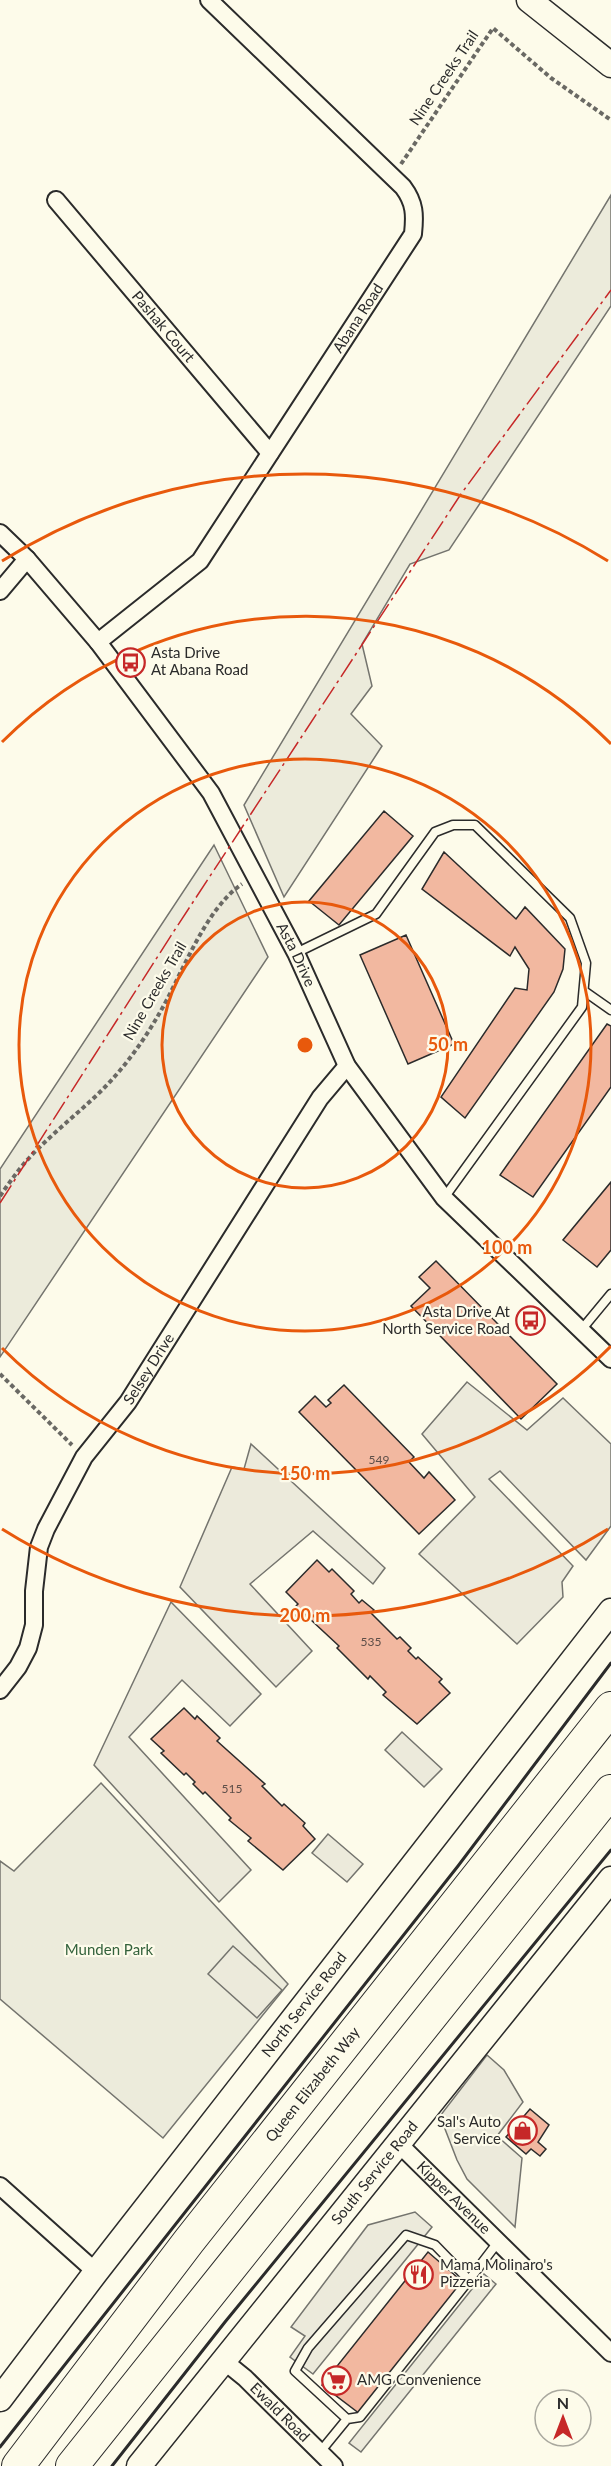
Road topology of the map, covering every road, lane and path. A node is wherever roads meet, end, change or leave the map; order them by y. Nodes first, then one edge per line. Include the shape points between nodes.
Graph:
1 (209, 0) edge
2 (529, 0) edge
3 (611, 65) edge
4 (611, 120) edge
5 (392, 177) junction
6 (57, 200) dead end
7 (270, 453) junction
8 (0, 533) edge
9 (27, 559) junction
10 (0, 591) edge
11 (98, 642) junction
12 (255, 875) junction
13 (296, 953) junction
14 (584, 991) junction
15 (611, 1010) edge
16 (347, 1066) junction
17 (0, 1196) edge
18 (444, 1198) junction
19 (611, 1294) edge
20 (582, 1329) junction
21 (611, 1359) edge
22 (0, 1374) edge
23 (84, 1457) junction
24 (611, 1611) edge
25 (0, 1690) edge
26 (611, 1708) edge
27 (611, 1791) edge
28 (611, 1879) edge
29 (398, 2143) junction
30 (0, 2186) edge
31 (498, 2242) junction
32 (96, 2272) junction
33 (469, 2280) junction
34 (611, 2353) edge
35 (224, 2361) junction
36 (0, 2399) edge
37 (347, 2419) junction
38 (320, 2452) junction
39 (18, 2466) edge
40 (72, 2466) edge
41 (140, 2466) edge
42 (334, 2466) edge

1 - 5 street, Abana Road
2 - 3 street
4 - 5 path, Nine Creeks Trail via 550,78 493,28
5 - 7 street, Abana Road via 413,203 412,234
6 - 7 street, Pashak Court
7 - 11 street, Abana Road via 200,561
8 - 9 street, Asta Drive
9 - 10 street
9 - 11 street, Asta Drive
11 - 12 street, Asta Drive via 211,793
12 - 13 street, Asta Drive
12 - 17 path, Nine Creeks Trail via 233,890 214,915 137,1048 100,1092 22,1165
13 - 14 lane via 376,914 435,832 453,825 475,825 570,918 586,963
13 - 16 street, Asta Drive
14 - 15 lane
14 - 18 lane via 582,1007
16 - 18 street, Asta Drive
16 - 23 street, Selsey Drive via 320,1098 128,1402
18 - 20 street, Asta Drive
19 - 20 lane
20 - 21 street, Asta Drive
22 - 23 path
23 - 25 street, Selsey Drive via 39,1547 34,1625 28,1648
24 - 32 street, North Service Road
26 - 39 highway, Queen Elizabeth Way via 189,2241
27 - 40 highway
28 - 29 street, South Service Road
29 - 31 street, Kipper Avenue
29 - 35 street, South Service Road
30 - 32 street
31 - 33 lane
31 - 34 street, Kipper Avenue
32 - 36 street, North Service Road
33 - 37 lane via 360,2417
33 - 37 lane via 435,2245 406,2235 398,2244 308,2348 295,2371
35 - 38 street, Ewald Road
35 - 41 street, South Service Road
37 - 38 lane
38 - 42 street, Ewald Road

